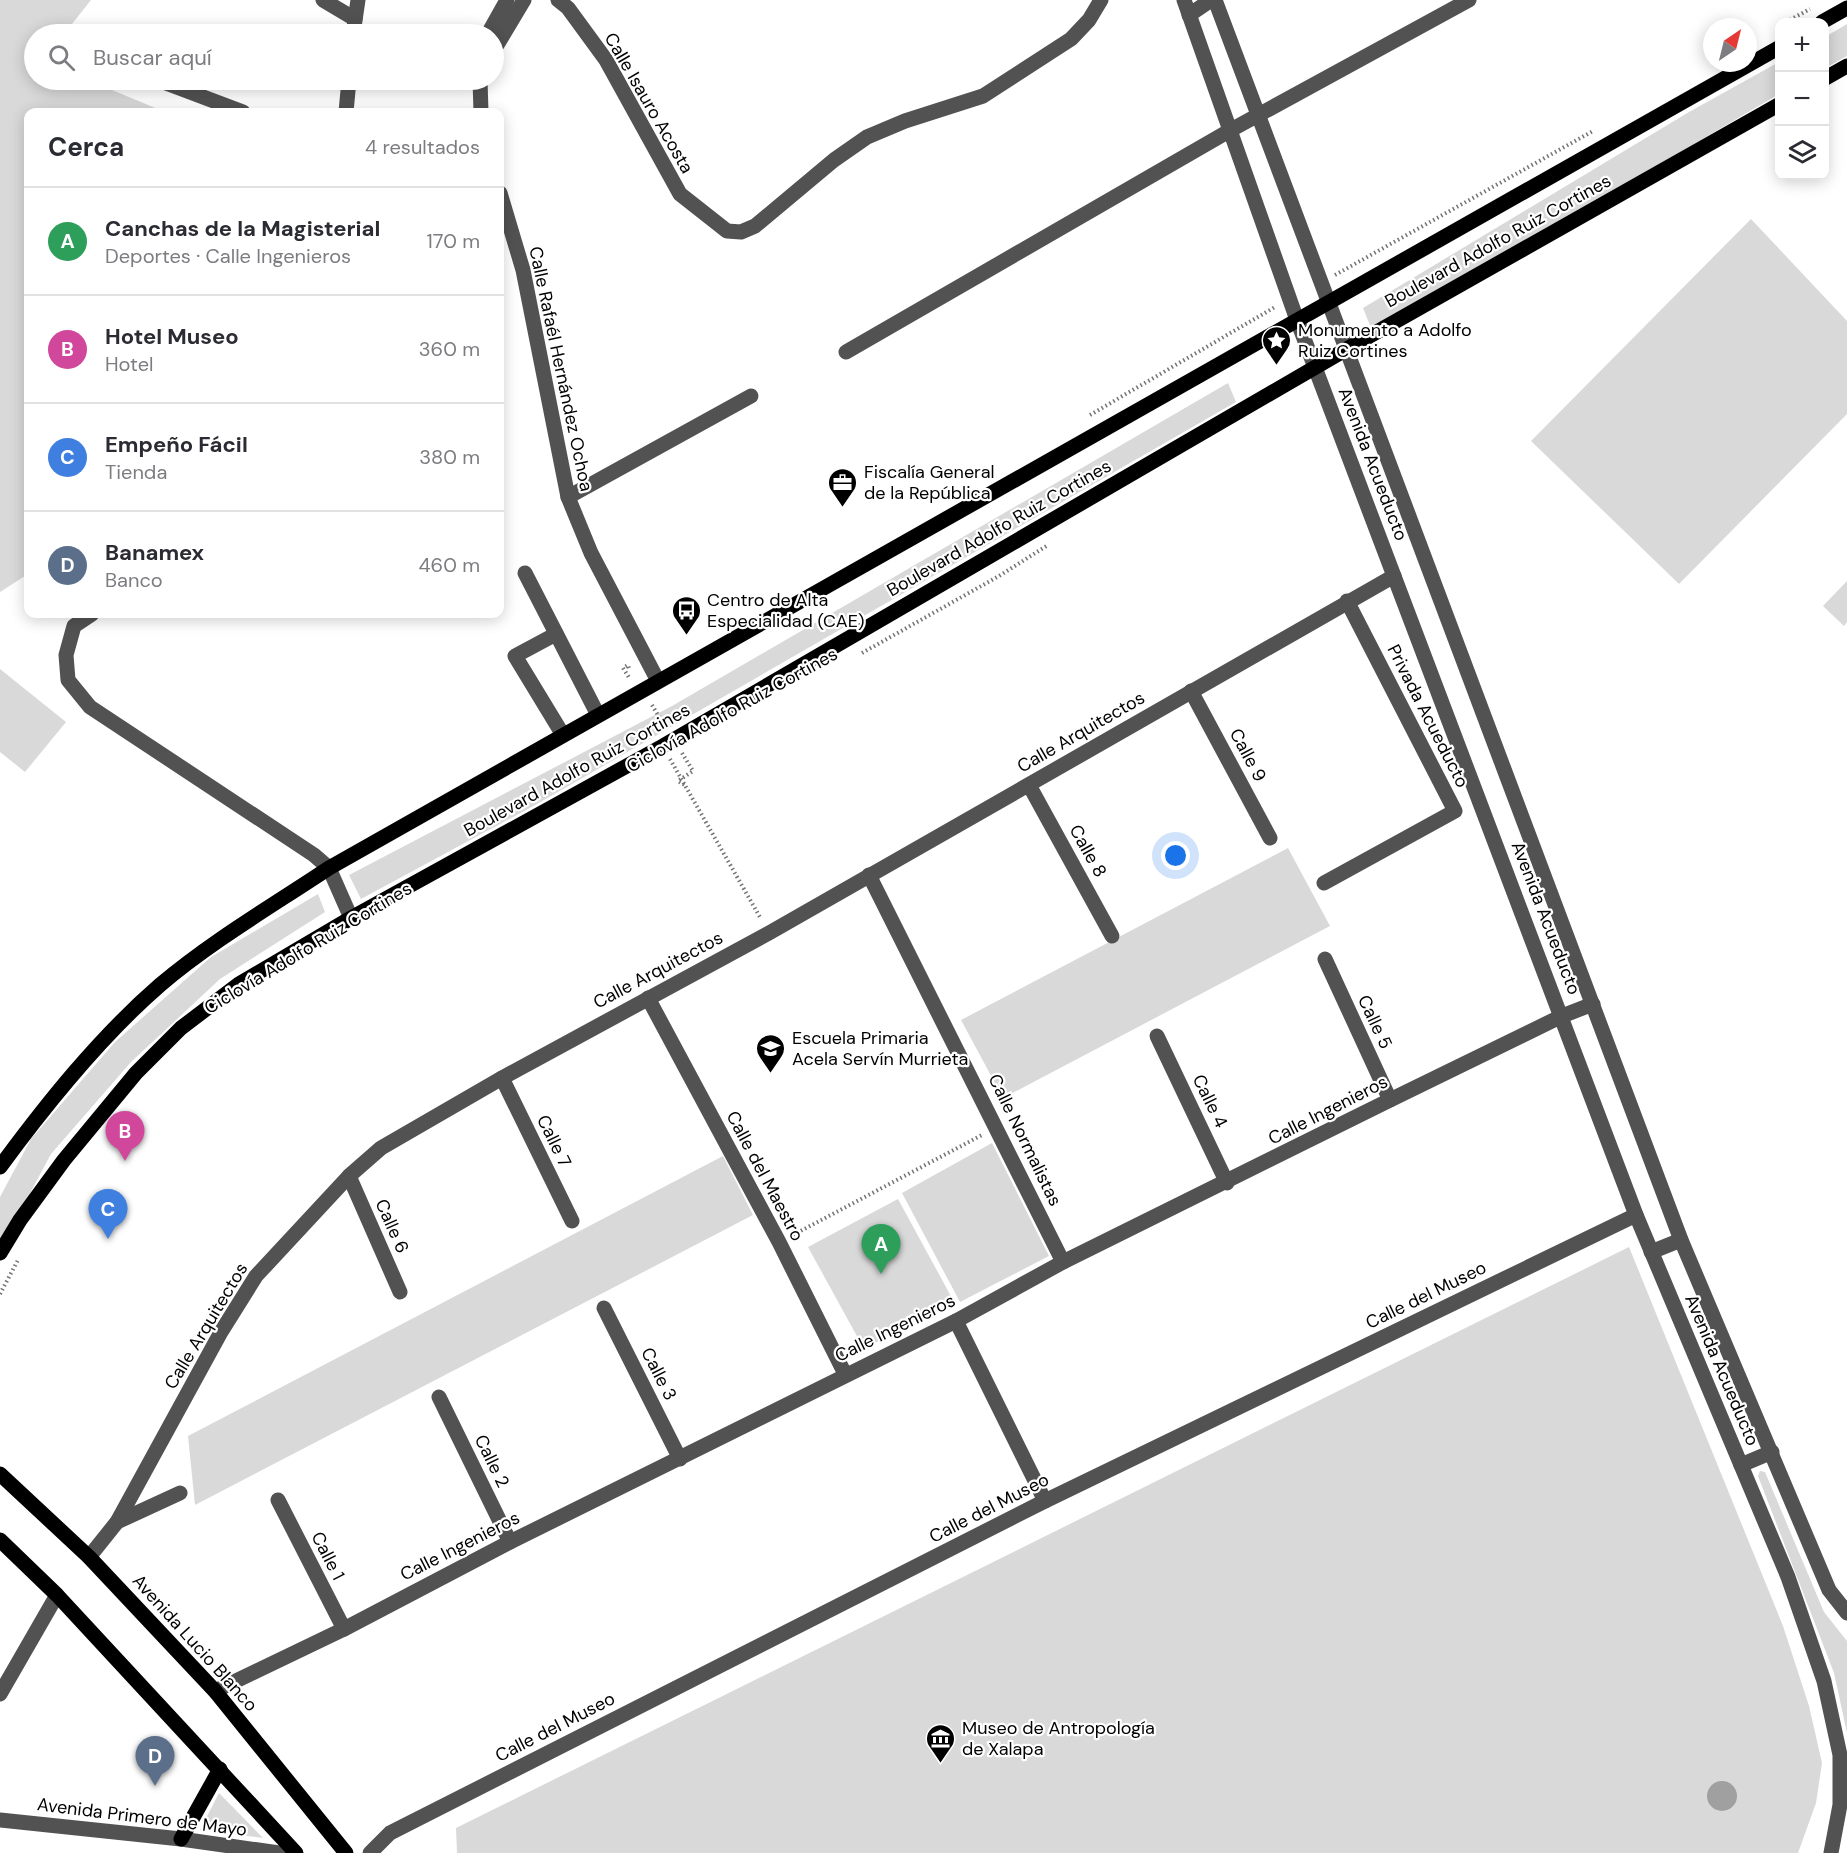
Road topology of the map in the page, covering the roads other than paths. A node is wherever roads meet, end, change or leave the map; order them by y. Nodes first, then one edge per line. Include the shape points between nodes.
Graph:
1 (322, 0) edge
2 (358, 0) edge
3 (507, 0) edge
4 (524, 0) edge
5 (558, 0) edge
6 (1101, 0) edge
7 (1213, 0) edge
8 (1469, 0) edge
9 (1187, 7) edge
10 (1847, 8) edge
11 (1829, 18) edge
12 (350, 24) edge
13 (354, 24) edge
14 (494, 24) edge
15 (504, 33) edge
16 (1775, 49) edge
17 (1847, 66) edge
18 (1829, 76) edge
19 (185, 90) edge
20 (348, 90) edge
21 (480, 90) edge
22 (1775, 106) edge
23 (232, 108) edge
24 (346, 108) edge
25 (481, 108) edge
26 (1256, 117) junction
27 (1229, 132) junction
28 (504, 223) edge
29 (1328, 303) junction
30 (1297, 320) junction
31 (1345, 350) junction
32 (846, 352) dead end
33 (1315, 367) junction
34 (751, 396) dead end
35 (568, 497) junction
36 (525, 573) dead end
37 (1394, 576) junction
38 (1347, 601) junction
39 (86, 618) edge
40 (556, 634) junction
41 (658, 681) junction
42 (1191, 691) junction
43 (598, 715) junction
44 (563, 735) junction
45 (1029, 785) junction
46 (1270, 838) dead end
47 (329, 868) junction
48 (869, 876) junction
49 (1324, 883) dead end
50 (351, 918) junction
51 (1112, 936) dead end
52 (1325, 959) dead end
53 (648, 998) junction
54 (1593, 1004) junction
55 (1562, 1016) junction
56 (1157, 1036) dead end
57 (502, 1078) junction
58 (1390, 1100) junction
59 (0, 1167) edge
60 (349, 1176) junction
61 (1227, 1183) junction
62 (1636, 1215) junction
63 (572, 1221) dead end
64 (1681, 1240) junction
65 (1651, 1252) junction
66 (0, 1253) edge
67 (1063, 1262) junction
68 (400, 1292) dead end
69 (604, 1308) dead end
70 (956, 1321) junction
71 (845, 1374) junction
72 (439, 1397) dead end
73 (1772, 1452) junction
74 (680, 1459) junction
75 (1741, 1465) junction
76 (0, 1474) edge
77 (180, 1493) dead end
78 (278, 1500) dead end
79 (1045, 1501) junction
80 (117, 1522) junction
81 (0, 1540) edge
82 (510, 1542) junction
83 (89, 1557) junction
84 (57, 1595) junction
85 (1847, 1613) edge
86 (344, 1629) junction
87 (215, 1691) junction
88 (0, 1694) edge
89 (220, 1769) junction
90 (0, 1820) edge
91 (181, 1839) junction
92 (279, 1853) edge
93 (296, 1853) edge
94 (346, 1853) edge
95 (370, 1853) edge
96 (1831, 1853) edge

1 - 12 street
2 - 13 street
3 - 14 street
4 - 15 street
5 - 6 street, Calle Isauro Acosta via 606,60 680,194 727,231 741,232 755,226 867,137 983,96 1071,39
7 - 9 street
7 - 26 street, Avenida Acueducto
8 - 26 street
9 - 27 street, Avenida Acueducto
10 - 11 main road
16 - 29 main road, Boulevard Adolfo Ruiz Cortines
17 - 18 main road
19 - 23 street
20 - 24 street
21 - 25 street
22 - 31 main road, Boulevard Adolfo Ruiz Cortines
26 - 27 street
26 - 29 street, Avenida Acueducto
27 - 30 street, Avenida Acueducto
27 - 32 street
28 - 35 street, Calle Rafaél Hernández Ochoa via 523,270
29 - 30 main road, Boulevard Adolfo Ruiz Cortines
29 - 31 street, Avenida Acueducto
30 - 33 street, Avenida Acueducto
30 - 41 main road, Boulevard Adolfo Ruiz Cortines
31 - 33 main road, Boulevard Adolfo Ruiz Cortines
31 - 54 street, Avenida Acueducto
33 - 37 street, Avenida Acueducto
33 - 50 main road, Boulevard Adolfo Ruiz Cortines
34 - 35 street
35 - 41 street, Calle Rafaél Hernández Ochoa via 591,553
36 - 40 street
37 - 38 street, Calle Arquitectos
37 - 55 street, Avenida Acueducto
38 - 42 street, Calle Arquitectos
38 - 49 street, Privada Acueducto via 1455,812
39 - 47 street via 74,626 66,655 68,680 90,706
40 - 43 street
40 - 44 street via 515,656
41 - 43 main road, Boulevard Adolfo Ruiz Cortines
42 - 45 street, Calle Arquitectos
42 - 46 street, Calle 9
43 - 44 main road, Boulevard Adolfo Ruiz Cortines
44 - 47 main road, Boulevard Adolfo Ruiz Cortines
45 - 48 street, Calle Arquitectos
45 - 51 street, Calle 8
47 - 50 street
47 - 59 main road, Boulevard Adolfo Ruiz Cortines via 216,942 160,986 110,1034
48 - 53 street, Calle Arquitectos
48 - 67 street, Calle Normalistas
50 - 66 main road, Boulevard Adolfo Ruiz Cortines via 239,984 181,1028 136,1073 64,1160
52 - 58 street, Calle 5
53 - 57 street, Calle Arquitectos
53 - 71 street, Calle del Maestro
54 - 55 street, Calle Ingenieros
54 - 64 street, Avenida Acueducto
55 - 58 street, Calle Ingenieros
55 - 62 street, Avenida Acueducto
56 - 61 street, Calle 4
57 - 60 street, Calle Arquitectos via 381,1148
57 - 63 street, Calle 7
58 - 61 street, Calle Ingenieros
60 - 68 street, Calle 6
60 - 80 street, Calle Arquitectos via 256,1276
61 - 67 street, Calle Ingenieros
62 - 65 street, Avenida Acueducto
62 - 79 street, Calle del Museo
64 - 65 street
64 - 73 street, Avenida Acueducto
65 - 75 street, Avenida Acueducto
67 - 70 street, Calle Ingenieros
69 - 74 street, Calle 3
70 - 71 street, Calle Ingenieros
70 - 79 street
71 - 74 street, Calle Ingenieros
72 - 82 street, Calle 2
73 - 75 street
73 - 85 street, Avenida Acueducto via 1829,1590
74 - 82 street, Calle Ingenieros
75 - 96 street, Avenida Acueducto via 1788,1577 1824,1681 1840,1755 1840,1805
76 - 83 main road, Avenida Lucio Blanco
77 - 80 street
78 - 86 street, Calle 1
79 - 95 street, Calle del Museo via 390,1833
80 - 83 street, Calle Arquitectos
81 - 84 main road
82 - 86 street, Calle Ingenieros
83 - 87 main road, Avenida Lucio Blanco
84 - 88 street
84 - 89 main road
86 - 87 street, Calle Ingenieros
87 - 94 main road, Avenida Lucio Blanco
89 - 91 main road
89 - 93 main road
90 - 91 street, Avenida Primero de Mayo
91 - 92 street, Avenida Primero de Mayo

